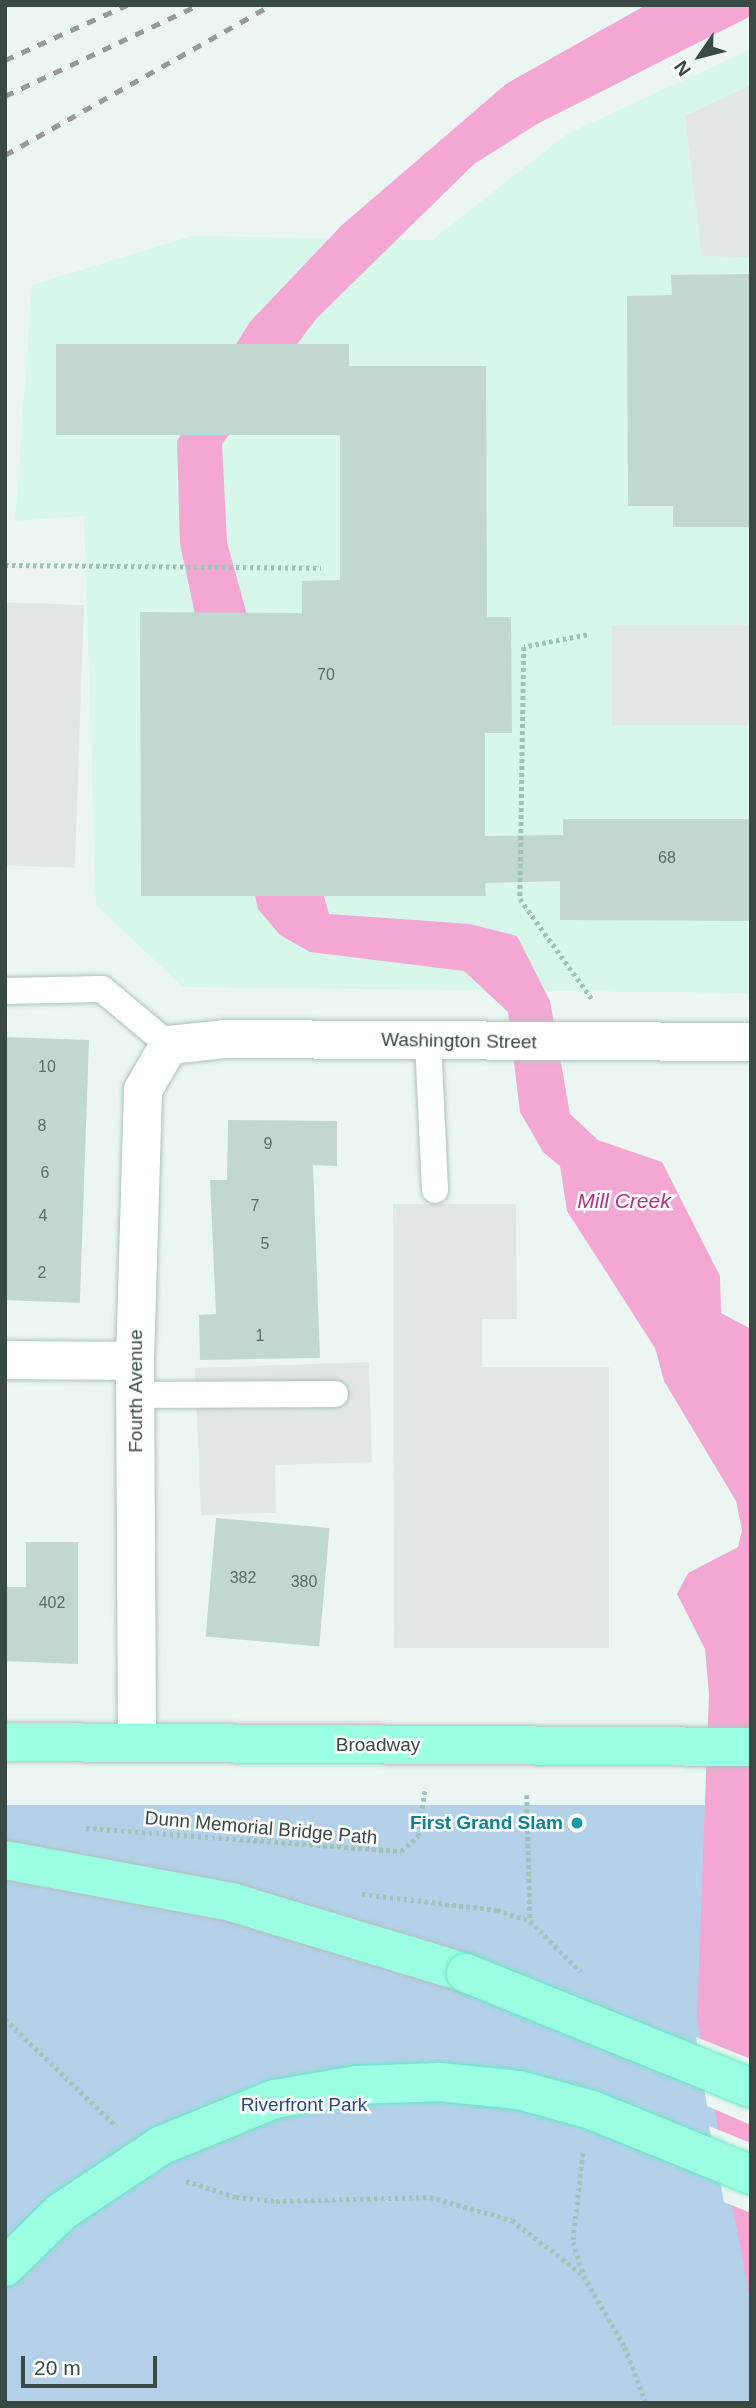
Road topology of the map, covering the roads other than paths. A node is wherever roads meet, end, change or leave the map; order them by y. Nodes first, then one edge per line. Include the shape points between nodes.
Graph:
1 (5, 991) edge
2 (428, 1041) junction
3 (751, 1042) edge
4 (169, 1045) junction
5 (435, 1190) dead end
6 (5, 1360) edge
7 (135, 1378) junction
8 (335, 1394) dead end
9 (5, 1742) edge
10 (137, 1743) junction
11 (751, 1747) edge
12 (5, 1860) edge
13 (751, 2088) edge
14 (751, 2175) edge
15 (5, 2267) edge

1 - 4 lane via 102,989
2 - 3 street, Washington Street
2 - 4 street, Washington Street via 225,1039
2 - 5 lane
4 - 7 street, Fourth Avenue via 144,1090
6 - 7 street
7 - 8 lane
7 - 10 street, Fourth Avenue
9 - 10 main road, Broadway
10 - 11 main road, Broadway
12 - 13 main road, bridge via 218,1899 392,1946
14 - 15 main road, bridge via 593,2110 531,2093 440,2081 357,2085 262,2103 162,2145 61,2212

